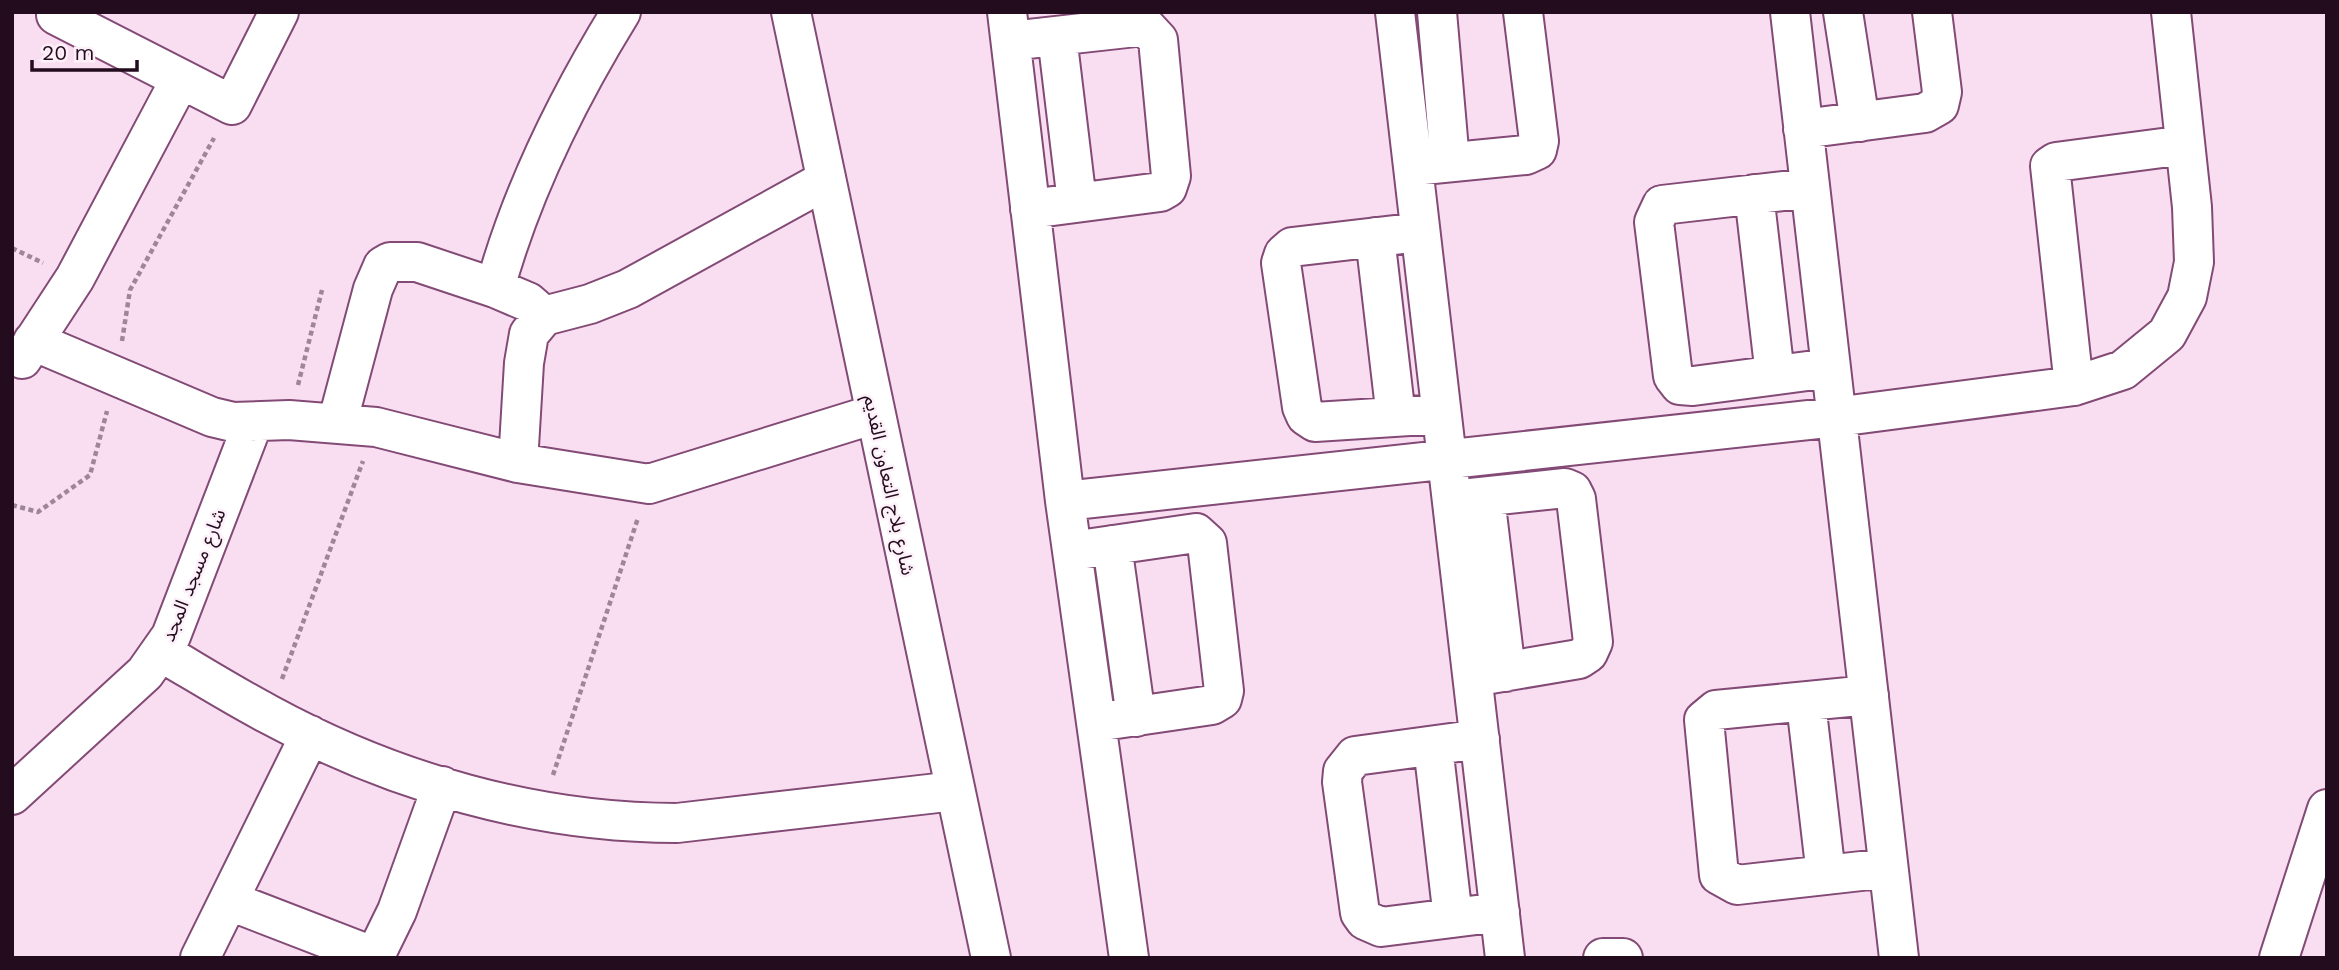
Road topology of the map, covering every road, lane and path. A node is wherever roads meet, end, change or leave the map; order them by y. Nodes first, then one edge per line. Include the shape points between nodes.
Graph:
1 (279, 12) edge
2 (621, 12) edge
3 (791, 12) edge
4 (1395, 12) edge
5 (1437, 12) edge
6 (1523, 12) edge
7 (1790, 12) edge
8 (1843, 12) edge
9 (1932, 12) edge
10 (2171, 12) edge
11 (56, 15) dead end
12 (1009, 27) edge
13 (1057, 36) junction
14 (180, 80) junction
15 (232, 105) junction
16 (1860, 122) junction
17 (1803, 129) junction
18 (2185, 145) junction
19 (1450, 162) junction
20 (1413, 166) junction
21 (826, 180) junction
22 (1810, 188) junction
23 (1755, 194) junction
24 (1077, 202) junction
25 (1030, 209) junction
26 (1420, 232) junction
27 (1376, 237) junction
28 (495, 288) junction
29 (322, 290) dead end
30 (544, 316) junction
31 (23, 348) edge
32 (1830, 368) junction
33 (1775, 375) junction
34 (116, 377) junction
35 (2074, 386) junction
36 (875, 414) junction
37 (1441, 414) junction
38 (1396, 417) junction
39 (1836, 417) junction
40 (271, 421) junction
41 (337, 424) junction
42 (376, 427) junction
43 (1447, 458) junction
44 (518, 463) junction
45 (649, 484) junction
46 (1468, 499) junction
47 (1065, 501) junction
48 (12, 505) edge
49 (1112, 545) junction
50 (1072, 551) junction
51 (162, 652) junction
52 (1489, 675) junction
53 (1868, 695) junction
54 (1806, 703) junction
55 (269, 715) junction
56 (1136, 717) junction
57 (1096, 722) junction
58 (310, 735) junction
59 (1480, 739) junction
60 (1433, 746) junction
61 (442, 786) junction
62 (955, 791) junction
63 (12, 795) edge
64 (2327, 809) edge
65 (540, 813) junction
66 (1888, 868) junction
67 (1826, 875) junction
68 (230, 901) junction
69 (1500, 912) junction
70 (1453, 918) junction
71 (200, 958) edge
72 (374, 958) edge
73 (991, 958) edge
74 (1129, 958) edge
75 (1505, 958) edge
76 (1603, 958) edge
77 (1623, 958) edge
78 (1899, 958) edge
79 (2279, 958) edge

1 - 15 street
2 - 28 street via 554,132
3 - 21 street, شارع بلاج التعاون القديم
4 - 20 street
5 - 19 street
6 - 19 street via 1537,150
7 - 17 street
8 - 16 street
9 - 16 street via 1942,92 1939,104 1925,113
10 - 18 street
11 - 14 street
12 - 13 street
12 - 25 street
13 - 24 street
13 - 24 street via 1145,26 1158,40 1171,176 1167,188
14 - 15 street
14 - 31 street via 75,278
15 - 34 path via 130,290
16 - 17 street
17 - 22 street
18 - 35 street via 2194,261 2187,297 2167,334 2123,370
18 - 35 street via 2050,166
19 - 20 street
20 - 26 street
21 - 30 street via 628,289
21 - 36 street, شارع بلاج التعاون القديم
22 - 23 street
22 - 32 street
23 - 33 street
23 - 33 street via 1662,205 1654,222 1673,376 1680,385
24 - 25 street
25 - 47 street
26 - 27 street
26 - 37 street
27 - 38 street
27 - 38 street via 1292,247 1281,263 1306,416 1315,422
28 - 30 street via 528,302
28 - 41 street via 417,262 383,266
29 - 40 path
30 - 44 street via 529,334
31 - 34 street
32 - 33 street
32 - 39 street
34 - 40 street via 212,417
34 - 48 path via 90,475 38,512
35 - 39 street
36 - 45 street
36 - 62 street, شارع بلاج التعاون القديم
37 - 38 street
37 - 43 street
39 - 43 street
39 - 53 street
40 - 41 street
40 - 51 street, شارع مسجد المجد
41 - 42 street
42 - 44 street
42 - 55 path
43 - 46 street
43 - 47 street
44 - 45 street
45 - 65 path
46 - 52 street
46 - 52 street via 1565,488 1576,499 1593,642 1588,653 1579,659
47 - 50 street
49 - 50 street
49 - 56 street
49 - 56 street via 1196,534 1207,543 1222,699 1212,705
50 - 57 street
51 - 55 street
51 - 63 street, شارع مسجد المجد
52 - 59 street
53 - 54 street
53 - 66 street
54 - 67 street
54 - 67 street via 1716,710 1704,720 1719,875 1737,885
55 - 58 street
56 - 57 street
57 - 74 street
58 - 61 street
58 - 68 street
59 - 60 street
59 - 69 street
60 - 70 street
60 - 70 street via 1355,756 1343,771 1342,782 1360,913 1365,920 1381,927
61 - 65 street
61 - 72 street via 397,911
62 - 65 street via 677,823
62 - 73 street, شارع بلاج التعاون القديم
64 - 79 street
66 - 67 street
66 - 78 street
68 - 71 street
68 - 72 street
69 - 70 street
69 - 75 street
76 - 77 street

